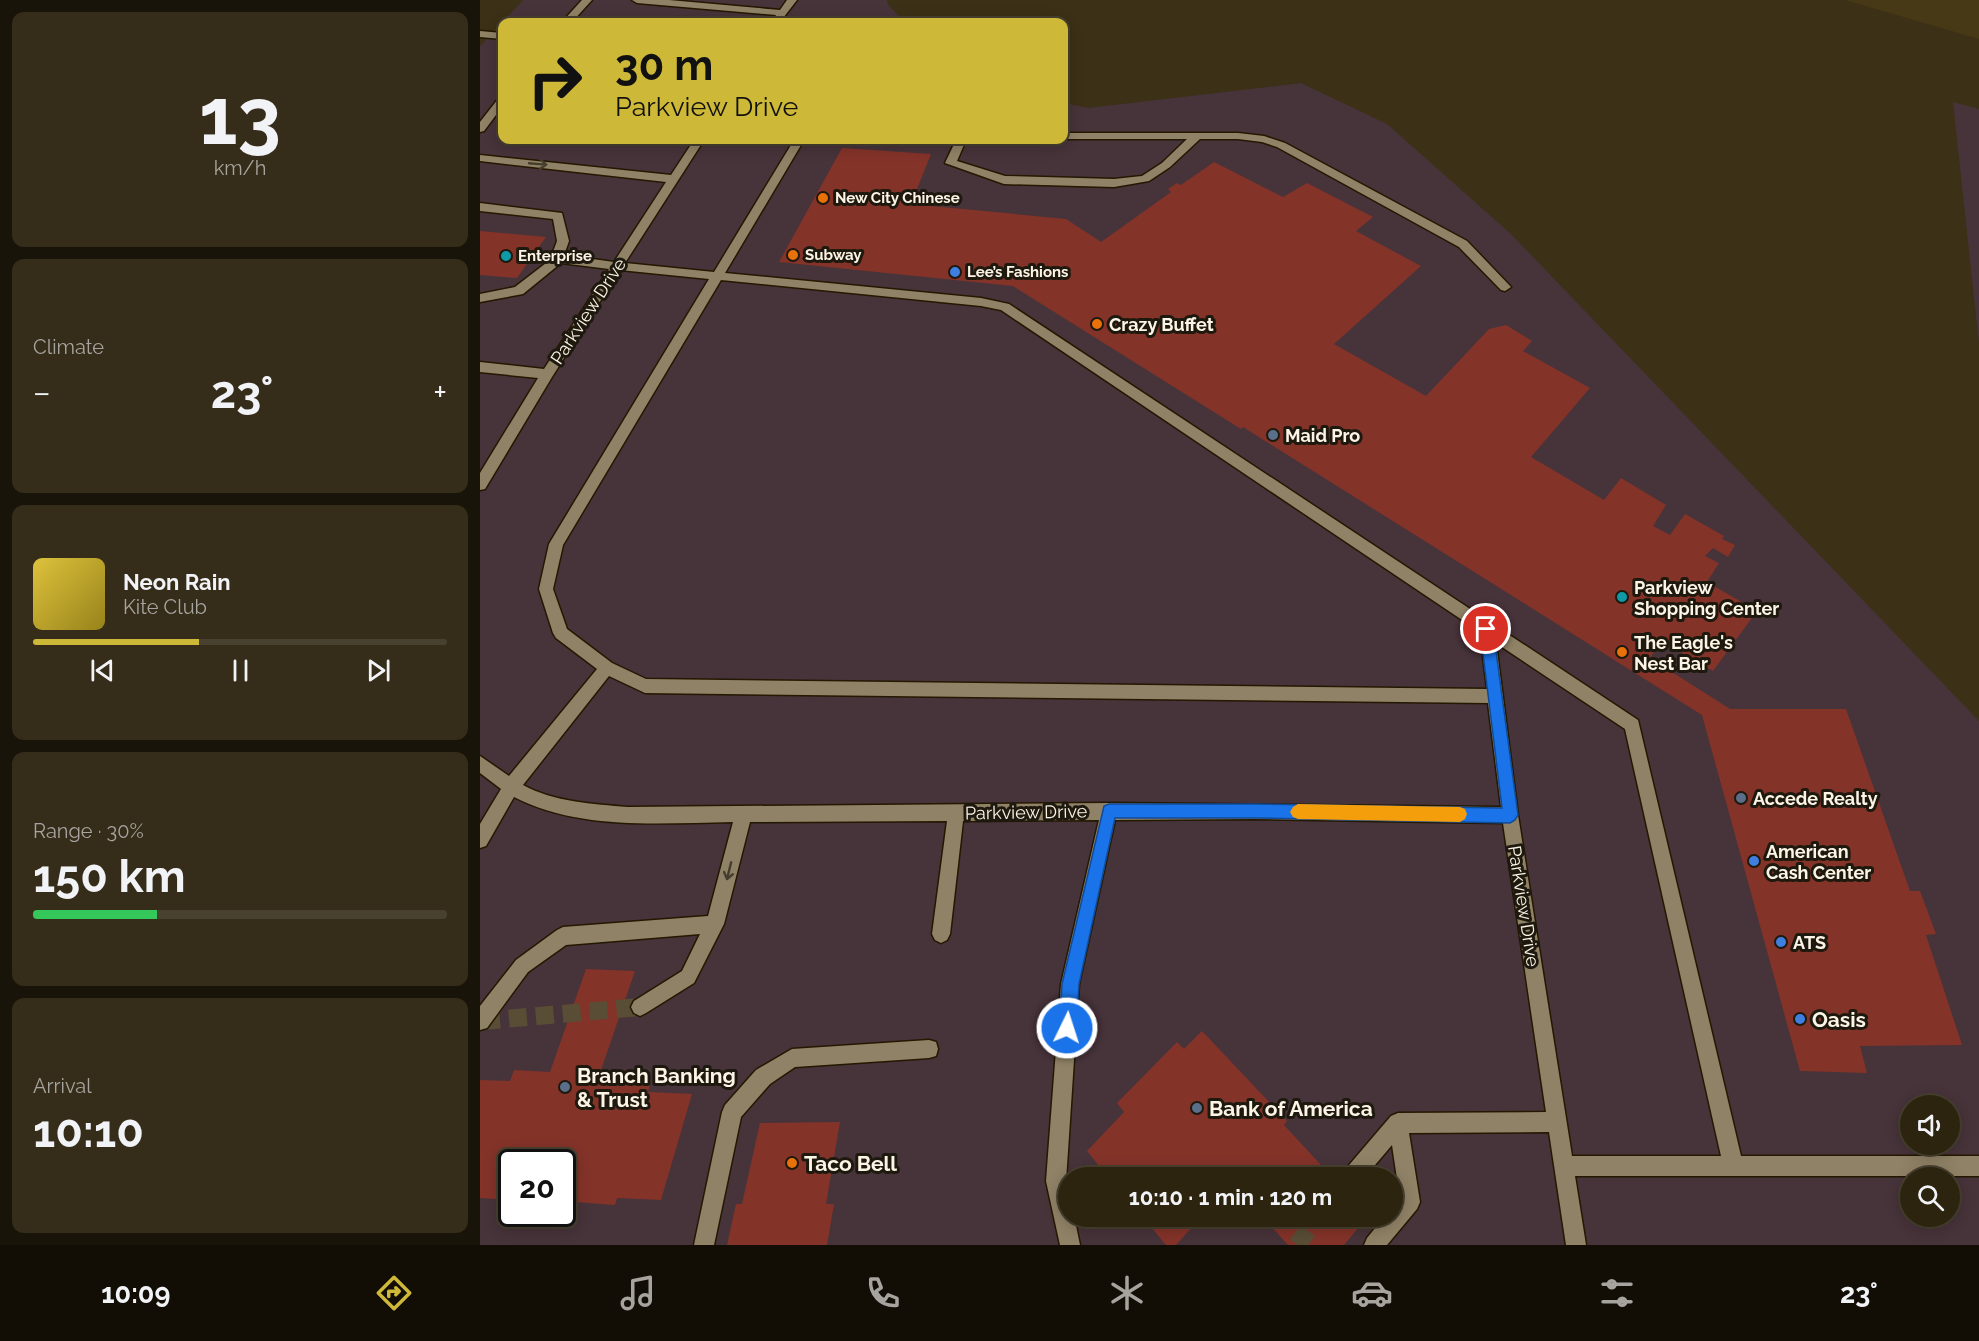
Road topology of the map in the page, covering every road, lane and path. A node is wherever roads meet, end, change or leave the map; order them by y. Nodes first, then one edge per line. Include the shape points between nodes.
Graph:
1 (587, 0) edge
2 (637, 0) edge
3 (792, 0) edge
4 (783, 13) junction
5 (571, 18) edge
6 (779, 18) edge
7 (480, 34) edge
8 (498, 36) edge
9 (498, 106) edge
10 (480, 129) edge
11 (1068, 136) edge
12 (1197, 136) junction
13 (696, 144) edge
14 (797, 144) edge
15 (959, 144) edge
16 (480, 158) edge
17 (674, 179) junction
18 (480, 207) edge
19 (556, 258) junction
20 (617, 266) junction
21 (716, 276) junction
22 (1505, 287) dead end
23 (480, 298) edge
24 (480, 367) edge
25 (547, 374) junction
26 (480, 485) edge
27 (1486, 629) junction
28 (607, 668) junction
29 (1495, 696) junction
30 (480, 763) edge
31 (511, 787) junction
32 (1109, 811) junction
33 (956, 813) junction
34 (743, 815) junction
35 (1510, 815) junction
36 (480, 840) edge
37 (716, 924) junction
38 (941, 933) dead end
39 (640, 1007) tunnel mouth
40 (481, 1021) edge
41 (929, 1048) dead end
42 (1557, 1122) junction
43 (1398, 1123) junction
44 (1564, 1166) junction
45 (1733, 1166) junction
46 (1979, 1166) edge
47 (1360, 1167) edge
48 (705, 1245) edge
49 (1070, 1245) edge
50 (1374, 1245) edge
51 (1576, 1245) edge

1 - 5 street
2 - 4 street
3 - 4 street
4 - 6 street
7 - 8 street
9 - 10 street
11 - 12 street
12 - 15 street via 1145,179 1114,183 1004,180 951,163
12 - 22 street via 1264,139 1281,145 1463,244
13 - 17 street, Parkview Drive
14 - 21 street
16 -> 17 street
17 - 20 street, Parkview Drive
18 - 19 street via 558,216 563,241
19 - 20 street
19 - 23 street via 519,291
20 - 21 street
20 - 25 street, Parkview Drive
21 - 27 street via 1005,307
21 - 28 street via 556,544 546,589 561,633
24 - 25 street
25 - 26 street, Parkview Drive
27 - 29 street
27 - 45 street via 1632,725
28 - 29 street via 645,686
28 - 31 street
29 - 35 street
30 - 31 street, Parkview Drive
31 - 34 street, Parkview Drive via 539,799 594,812
31 - 36 street
32 - 33 street, Parkview Drive
32 - 35 street, Parkview Drive
32 - 49 street via 1071,984 1056,1181
33 - 34 street, Parkview Drive
33 - 38 street
34 -> 37 street
35 - 42 street, Parkview Drive
37 - 39 street via 688,977
37 - 40 street via 563,936 522,966
41 - 48 street via 792,1058 763,1077 732,1112
42 - 43 street
42 - 44 street, Parkview Drive
43 - 47 street
43 - 50 street via 1410,1202
44 - 45 street
44 - 51 street, Parkview Drive
45 - 46 street

